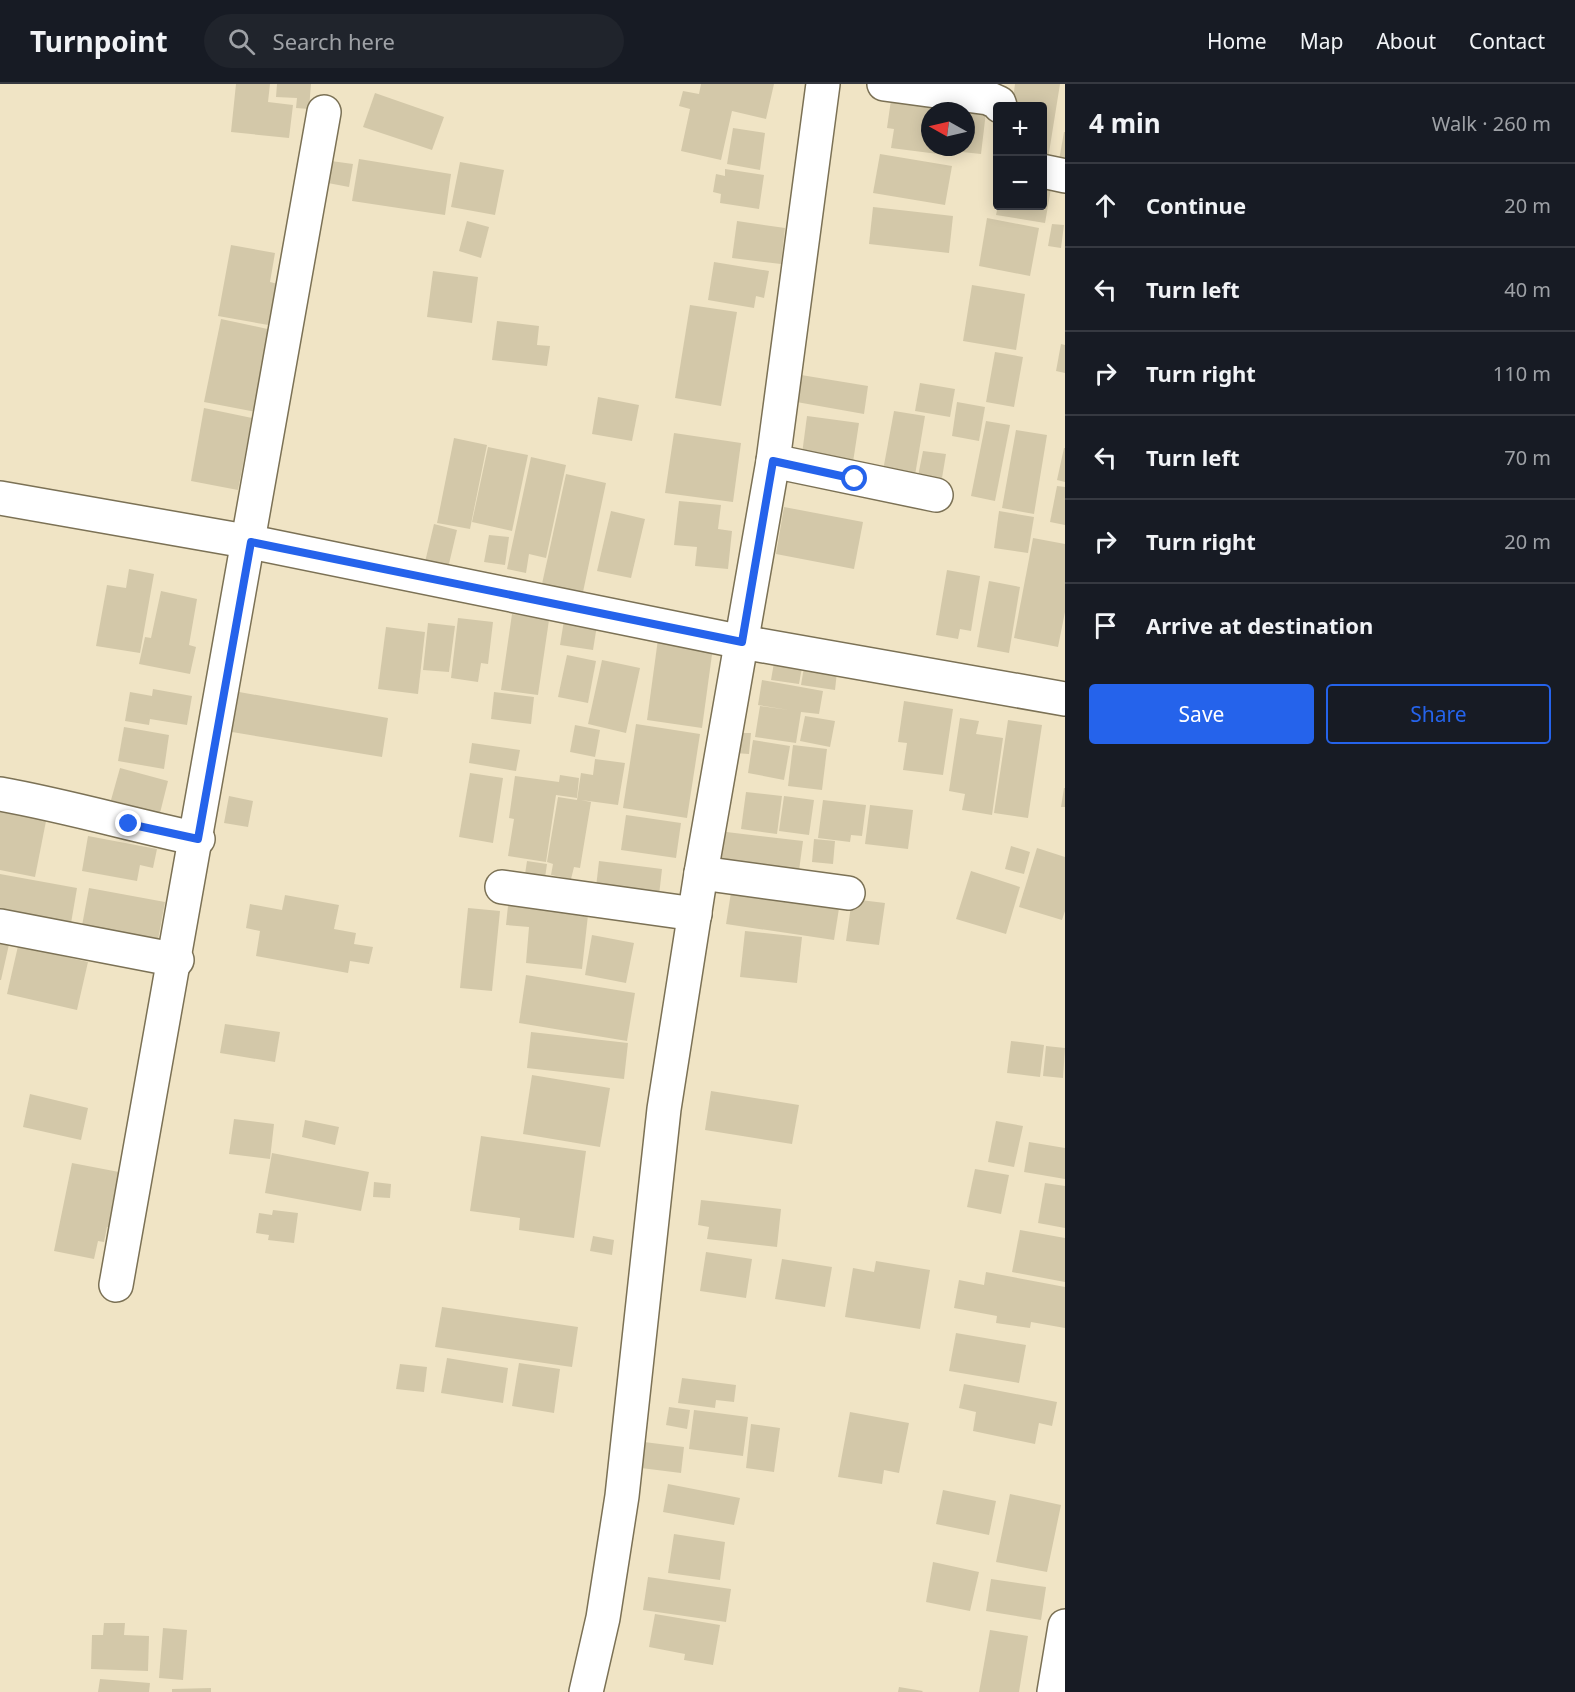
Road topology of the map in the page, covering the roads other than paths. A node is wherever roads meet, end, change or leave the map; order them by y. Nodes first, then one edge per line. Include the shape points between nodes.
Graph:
1 (823, 84) edge
2 (884, 84) edge
3 (997, 102) edge
4 (324, 112) dead end
5 (1047, 172) edge
6 (1065, 176) edge
7 (773, 461) junction
8 (936, 495) dead end
9 (0, 498) edge
10 (251, 542) junction
11 (742, 642) junction
12 (1065, 699) edge
13 (0, 794) edge
14 (198, 839) junction
15 (701, 873) junction
16 (502, 887) dead end
17 (848, 892) dead end
18 (695, 914) junction
19 (0, 926) edge
20 (177, 960) junction
21 (116, 1285) dead end
22 (1065, 1626) edge
23 (586, 1692) edge
24 (1054, 1692) edge

1 - 7 street
2 - 3 street
4 - 10 street
5 - 6 street
7 - 8 street
7 - 11 street
9 - 10 street
10 - 11 street
10 - 14 street
11 - 12 street
11 - 15 street
13 - 14 street
14 - 20 street
15 - 17 street
15 - 18 street
16 - 18 street
18 - 23 street via 664,1109 622,1496 603,1618
19 - 20 street
20 - 21 street
22 - 24 street

